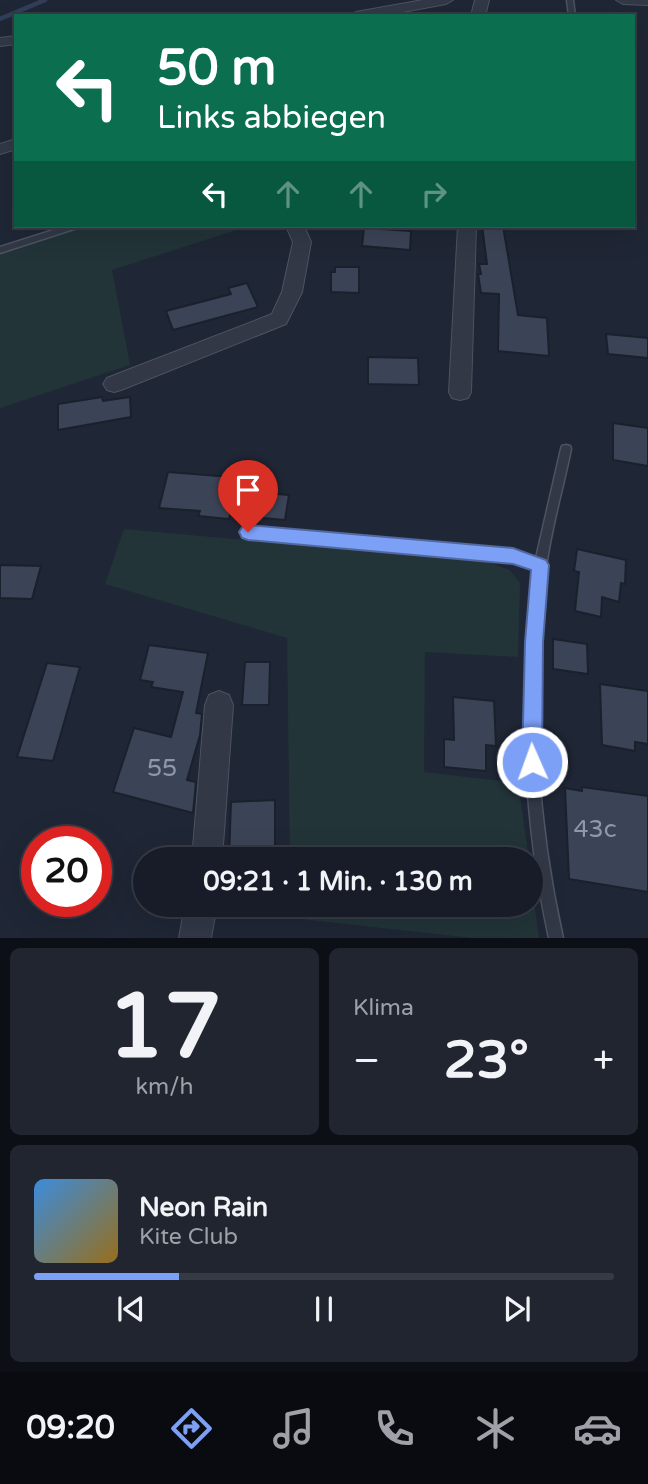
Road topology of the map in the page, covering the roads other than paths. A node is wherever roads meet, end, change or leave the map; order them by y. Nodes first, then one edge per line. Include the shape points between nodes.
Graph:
1 (446, 0) edge
2 (623, 0) edge
3 (648, 1) edge
4 (370, 14) edge
5 (68, 228) edge
6 (296, 228) edge
7 (467, 228) edge
8 (0, 250) edge
9 (114, 384) dead end
10 (460, 392) dead end
11 (566, 449) dead end
12 (248, 532) dead end
13 (540, 565) junction
14 (219, 705) dead end
15 (208, 847) edge
16 (199, 917) edge
17 (195, 938) edge
18 (556, 938) edge

1 - 4 street
2 - 3 street
5 - 8 lane
6 - 9 street via 302,242 292,292 279,319
7 - 10 street
11 - 13 lane
12 - 13 lane via 513,556
13 - 18 lane via 532,762 545,893
14 - 15 street
16 - 17 street

